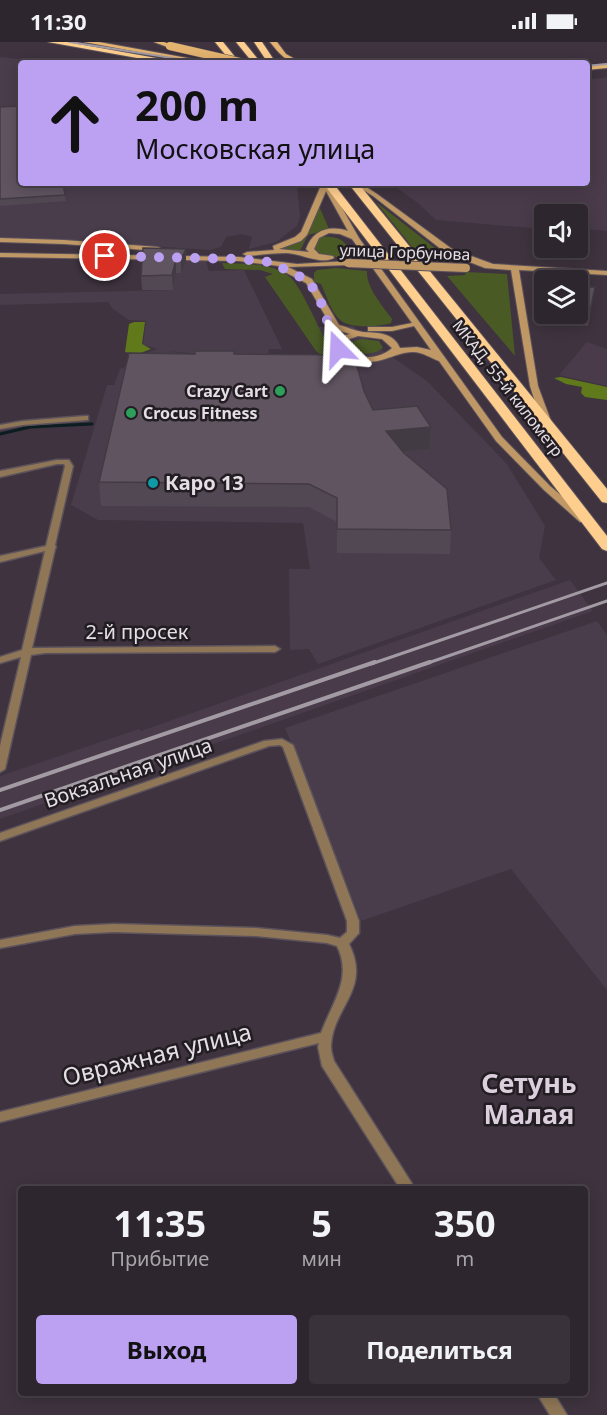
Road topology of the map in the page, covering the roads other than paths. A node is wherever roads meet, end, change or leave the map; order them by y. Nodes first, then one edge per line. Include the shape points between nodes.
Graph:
1 (54, 42) edge
2 (87, 42) edge
3 (134, 42) edge
4 (158, 42) edge
5 (219, 42) edge
6 (240, 42) edge
7 (258, 42) edge
8 (275, 45) edge
9 (158, 60) edge
10 (162, 60) edge
11 (193, 60) edge
12 (221, 60) edge
13 (230, 60) edge
14 (232, 60) edge
15 (254, 60) edge
16 (270, 60) edge
17 (292, 60) edge
18 (607, 68) edge
19 (590, 70) edge
20 (325, 186) edge
21 (328, 186) edge
22 (328, 186) edge
23 (356, 186) edge
24 (359, 186) edge
25 (356, 238) junction
26 (0, 240) edge
27 (260, 253) junction
28 (0, 255) edge
29 (250, 260) junction
30 (316, 261) junction
31 (270, 262) junction
32 (469, 264) junction
33 (515, 268) junction
34 (607, 273) edge
35 (309, 281) junction
36 (408, 309) junction
37 (326, 312) junction
38 (410, 325) junction
39 (363, 334) junction
40 (375, 335) junction
41 (338, 342) junction
42 (392, 352) junction
43 (446, 365) junction
44 (86, 418) dead end
45 (0, 427) edge
46 (552, 433) junction
47 (0, 474) edge
48 (607, 499) edge
49 (594, 529) junction
50 (52, 546) junction
51 (606, 546) edge
52 (0, 559) edge
53 (275, 649) dead end
54 (27, 652) junction
55 (0, 660) edge
56 (0, 769) edge
57 (0, 837) edge
58 (342, 943) junction
59 (0, 944) edge
60 (324, 1037) junction
61 (0, 1117) edge
62 (406, 1186) edge
63 (546, 1396) edge
64 (559, 1415) edge

1 - 9 main road
1 - 10 highway
2 - 11 main road
3 - 12 main road, bridge
4 - 14 main road, bridge
5 - 13 highway
6 - 15 highway
7 - 16 highway
8 - 17 main road
18 - 19 main road
20 - 27 street via 304,233 289,244
21 - 25 street
22 - 49 highway, МКАД, 55-й километр
23 - 46 highway, МКАД, 55-й километр
24 - 32 street
25 - 30 street via 341,231 318,233 310,249
25 - 36 street
26 - 27 street
27 - 29 street via 249,256
27 - 30 street via 295,252
28 - 29 street
29 - 31 street
30 - 31 street via 297,266
30 - 32 street, улица Горбунова, bridge
30 - 35 street via 308,274
31 - 35 street
32 - 33 street, улица Горбунова
33 - 34 street, улица Горбунова
33 - 46 street via 534,386
35 - 37 street
36 - 38 street
36 - 43 street
37 - 38 street via 340,323 354,327
37 - 39 street via 338,328
37 - 41 street
38 - 40 street via 398,332
39 - 40 street
39 - 41 street
40 - 42 street via 392,341 396,348
41 - 42 street via 340,352 352,357 375,358
42 - 43 street via 426,350
43 - 49 street via 499,439
44 - 45 street
46 - 48 highway, МКАД, 55-й километр
47 - 50 street via 57,462 69,466
49 - 51 highway, МКАД, 55-й километр
50 - 52 street
50 - 54 street
53 - 54 street, 2-й просек
54 - 55 street, 2-й просек
54 - 56 street
57 - 58 street, Вокзальная улица via 268,743 282,742 288,745 353,921 352,933
58 - 59 street via 256,932 114,928 75,930
58 - 60 street via 351,962 348,984
60 - 61 street, Овражная улица
60 - 62 street via 322,1051 327,1062
63 - 64 street

